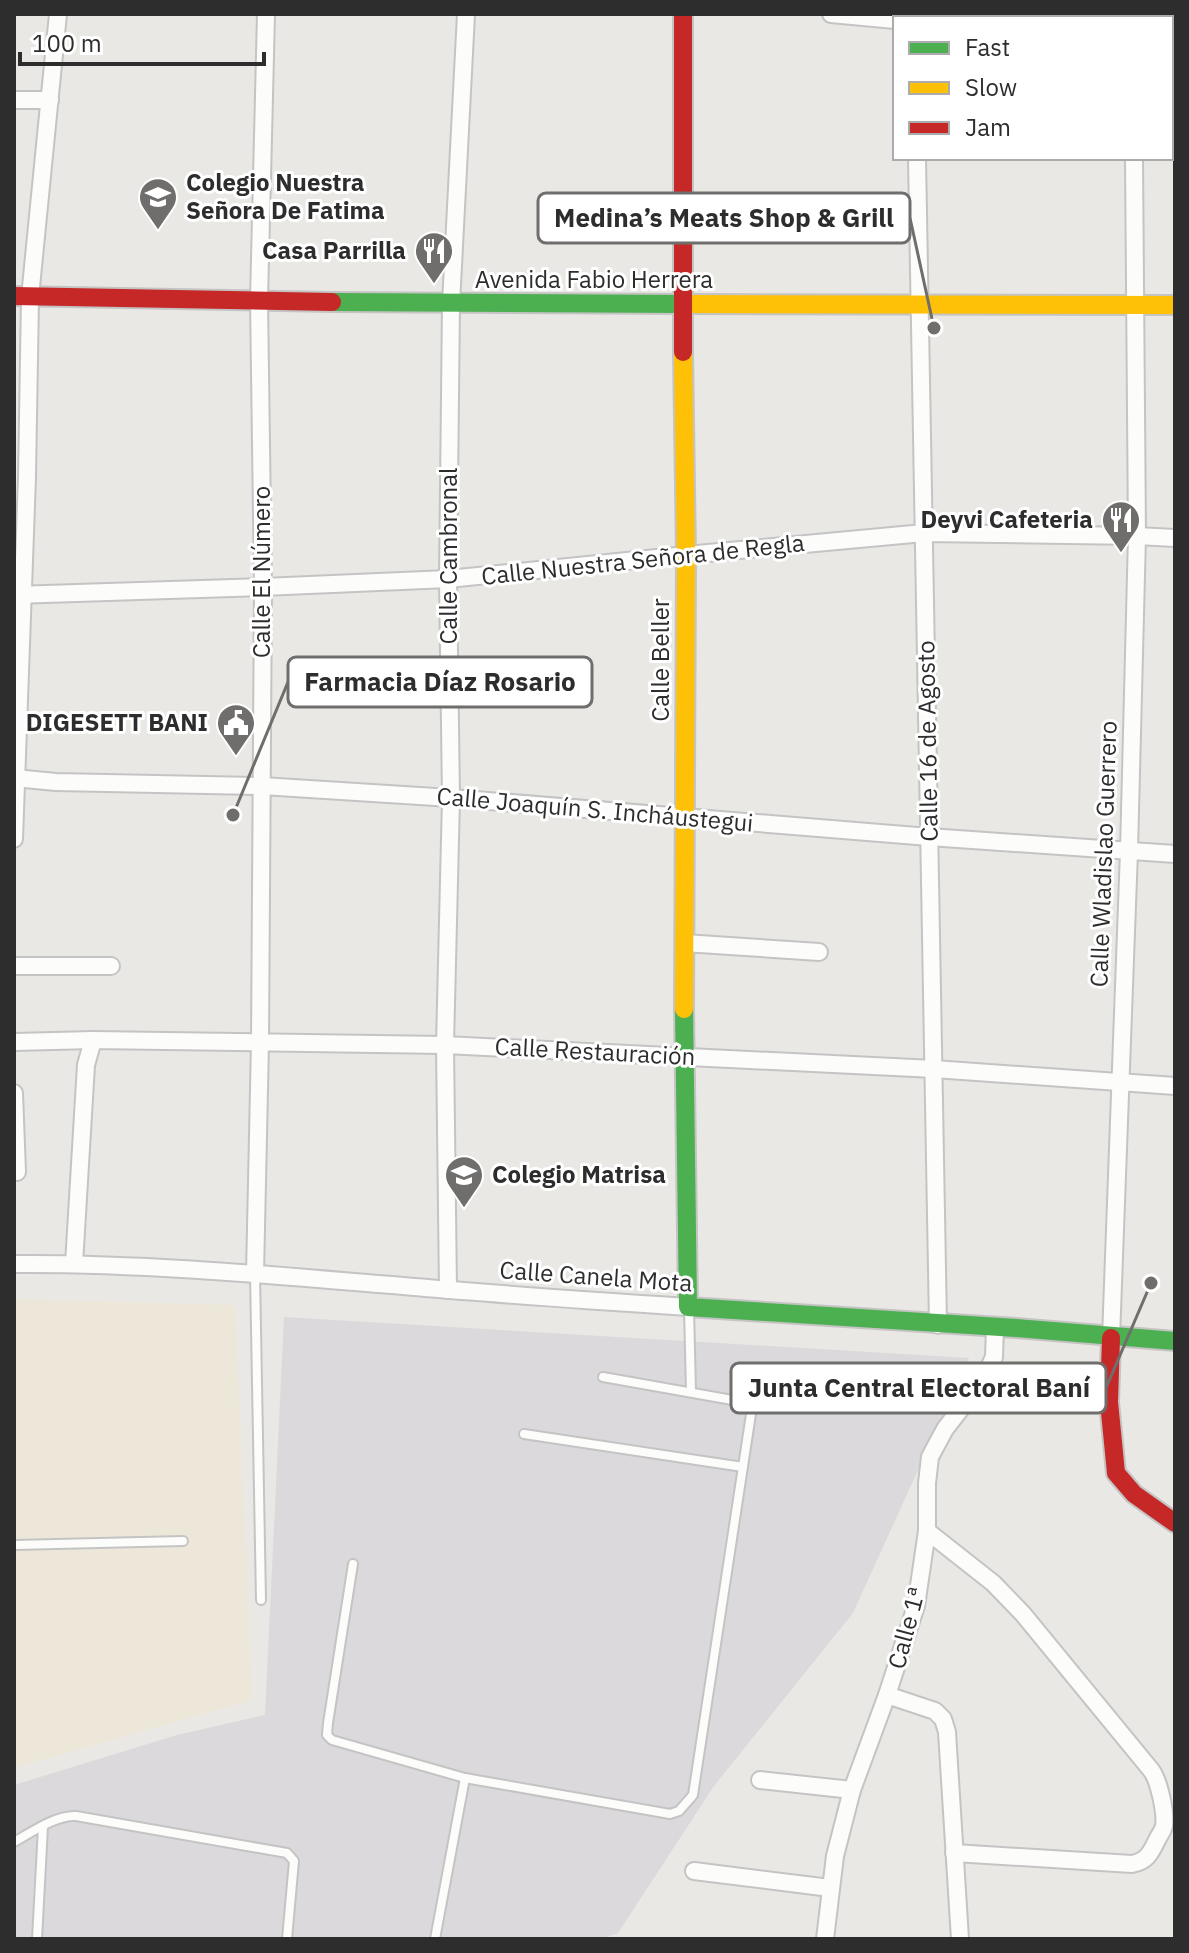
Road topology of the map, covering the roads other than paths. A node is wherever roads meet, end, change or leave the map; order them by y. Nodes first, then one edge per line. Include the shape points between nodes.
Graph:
1 (58, 14) edge
2 (266, 14) edge
3 (466, 14) edge
4 (683, 14) edge
5 (831, 14) edge
6 (893, 20) edge
7 (14, 100) edge
8 (50, 100) junction
9 (917, 160) edge
10 (1134, 160) edge
11 (22, 297) edge
12 (259, 300) junction
13 (451, 304) junction
14 (682, 304) junction
15 (920, 304) junction
16 (1136, 304) junction
17 (1175, 305) edge
18 (21, 477) edge
19 (924, 533) junction
20 (1137, 536) junction
21 (1175, 538) edge
22 (686, 555) junction
23 (448, 579) junction
24 (263, 587) junction
25 (19, 595) edge
26 (15, 778) edge
27 (262, 786) junction
28 (451, 798) junction
29 (684, 817) junction
30 (929, 837) junction
31 (14, 839) edge
32 (1129, 851) junction
33 (1175, 854) edge
34 (684, 943) junction
35 (819, 952) dead end
36 (14, 966) edge
37 (111, 966) dead end
38 (93, 1040) junction
39 (14, 1042) edge
40 (260, 1043) junction
41 (445, 1045) junction
42 (684, 1055) junction
43 (934, 1069) junction
44 (1120, 1083) junction
45 (1175, 1086) edge
46 (14, 1093) edge
47 (17, 1172) dead end
48 (14, 1264) edge
49 (74, 1264) junction
50 (255, 1274) junction
51 (448, 1290) junction
52 (688, 1307) junction
53 (938, 1325) junction
54 (995, 1327) junction
55 (1111, 1338) junction
56 (1175, 1341) edge
57 (603, 1377) dead end
58 (691, 1392) junction
59 (524, 1434) dead end
60 (743, 1467) junction
61 (1175, 1523) edge
62 (927, 1531) junction
63 (183, 1541) dead end
64 (14, 1545) edge
65 (353, 1564) dead end
66 (261, 1600) dead end
67 (887, 1695) junction
68 (465, 1778) junction
69 (760, 1780) dead end
70 (852, 1790) junction
71 (43, 1827) junction
72 (1169, 1827) edge
73 (14, 1842) edge
74 (954, 1853) junction
75 (694, 1871) dead end
76 (830, 1888) junction
77 (37, 1939) edge
78 (287, 1939) edge
79 (435, 1939) edge
80 (825, 1939) edge
81 (960, 1939) edge

1 - 8 street
2 - 12 street, Calle El Número
3 - 13 street, Calle Cambronal
4 - 14 main road, Calle Beller
5 - 6 street
7 - 8 street
8 - 11 street
9 - 15 street, Calle 16 de Agosto
10 - 16 street, Calle Wladislao Guerrero
11 - 12 main road, Avenida Fabio Herrera
11 - 18 street
12 - 13 main road, Avenida Fabio Herrera
12 - 24 street, Calle El Número
13 - 14 main road, Avenida Fabio Herrera
13 - 23 street, Calle Cambronal
14 - 15 main road, Avenida Fabio Herrera
14 - 22 main road, Calle Beller
15 - 16 main road, Avenida Fabio Herrera
15 - 19 street, Calle 16 de Agosto
16 - 17 main road, Avenida Fabio Herrera
16 - 20 street, Calle Wladislao Guerrero
18 - 25 street
19 - 20 street, Calle Nuestra Señora de Regla
19 - 22 street, Calle Nuestra Señora de Regla
19 - 30 street, Calle 16 de Agosto
20 - 21 street, Calle Nuestra Señora de Regla
20 - 32 street, Calle Wladislao Guerrero
22 - 23 street, Calle Nuestra Señora de Regla
22 - 29 main road, Calle Beller
23 - 24 street, Calle Nuestra Señora de Regla
23 - 28 street, Calle Cambronal
24 - 25 street, Calle Nuestra Señora de Regla
24 - 27 street, Calle El Número
25 - 26 street
26 - 27 street, Calle Joaquín S. Incháustegui
26 - 31 street
27 - 28 street, Calle Joaquín S. Incháustegui
27 - 40 street, Calle El Número
28 - 29 street, Calle Joaquín S. Incháustegui
28 - 41 street, Calle Cambronal
29 - 30 street, Calle Joaquín S. Incháustegui
29 - 34 main road, Calle Beller
30 - 32 street, Calle Joaquín S. Incháustegui
30 - 43 street, Calle 16 de Agosto
32 - 33 street, Calle Joaquín S. Incháustegui
32 - 44 street, Calle Wladislao Guerrero
34 - 35 street
34 - 42 main road, Calle Beller
36 - 37 street
38 - 39 street, Calle Restauración
38 - 40 street, Calle Restauración
38 - 49 street via 86,1065
40 - 41 street, Calle Restauración
40 - 50 street, Calle El Número
41 - 42 street, Calle Restauración
41 - 51 street, Calle Cambronal
42 - 43 street, Calle Restauración
42 - 52 main road, Calle Beller
43 - 44 street, Calle Restauración
43 - 53 street, Calle 16 de Agosto
44 - 45 street, Calle Restauración
44 - 55 street, Calle Wladislao Guerrero
46 - 47 street
48 - 49 street, Calle Canela Mota
49 - 50 street, Calle Canela Mota
50 - 51 street, Calle Canela Mota
50 - 66 lane
51 - 52 street, Calle Canela Mota
52 - 53 main road, Calle Canela Mota
52 - 58 lane
53 - 54 main road, Calle Canela Mota
54 - 55 main road, Calle Canela Mota
54 - 62 street, Calle 1ª via 994,1357 983,1380 930,1457
55 - 56 main road, Calle Canela Mota
55 - 61 main road, Calle Wladislao Guerrero via 1109,1402 1116,1473 1134,1494
57 - 58 lane
58 - 60 lane via 747,1404 751,1414
59 - 60 lane
60 - 68 lane via 693,1795 679,1811 670,1814
62 - 67 street, Calle 1ª via 916,1606
62 - 72 street via 1023,1614 1151,1770
63 - 64 lane
65 - 68 lane via 327,1735
67 - 70 street, Calle 1ª
67 - 74 street via 935,1711 943,1719
68 - 79 lane
69 - 70 street
70 - 76 street, Calle 1ª
71 - 73 lane
71 - 77 lane
71 - 78 lane via 76,1816 287,1853 294,1861
72 - 74 street via 1149,1856 1132,1864
74 - 81 street
75 - 76 street
76 - 80 street, Calle 1ª

